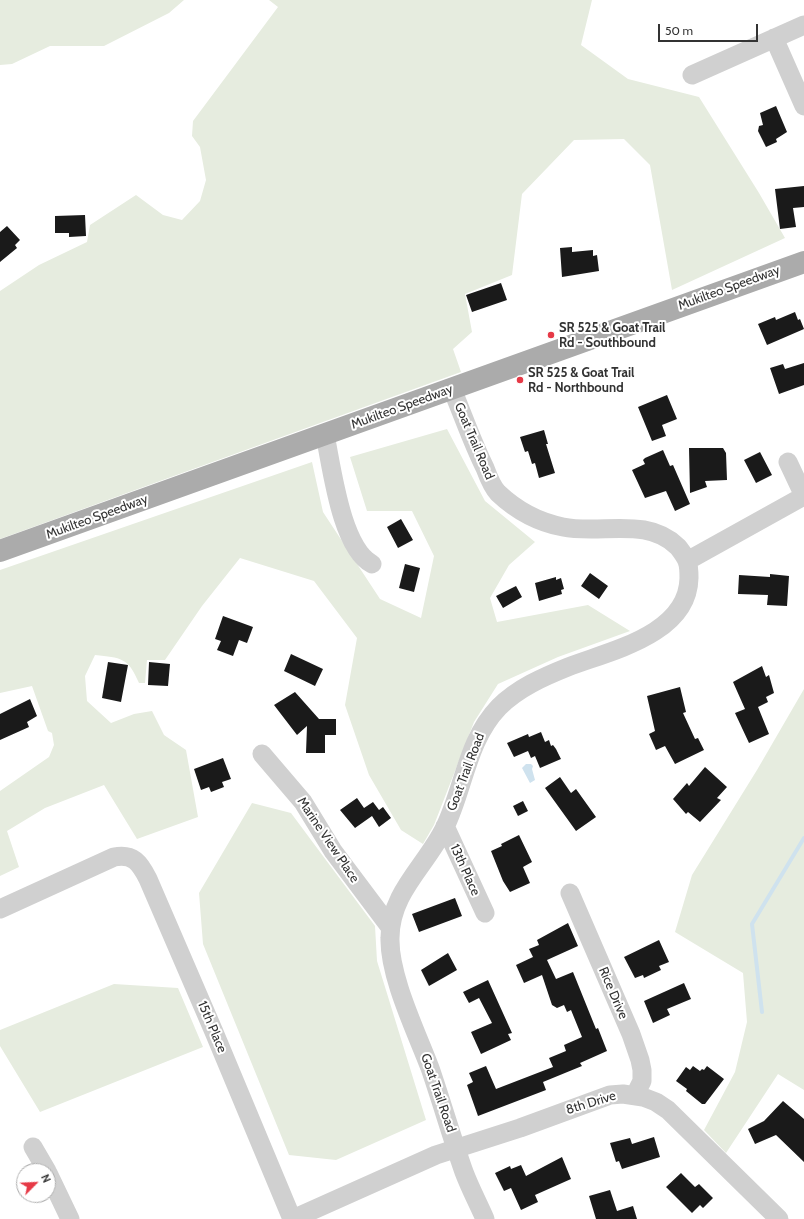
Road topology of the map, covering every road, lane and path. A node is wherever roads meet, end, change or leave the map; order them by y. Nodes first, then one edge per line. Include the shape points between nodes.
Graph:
1 (804, 25) edge
2 (774, 38) junction
3 (692, 75) dead end
4 (804, 106) edge
5 (804, 262) edge
6 (452, 388) junction
7 (324, 435) junction
8 (788, 462) dead end
9 (804, 496) edge
10 (0, 551) edge
11 (687, 561) junction
12 (372, 564) dead end
13 (262, 754) dead end
14 (445, 826) junction
15 (570, 893) dead end
16 (0, 909) edge
17 (485, 913) dead end
18 (390, 927) junction
19 (636, 1095) junction
20 (33, 1147) dead end
21 (456, 1148) junction
22 (42, 1163) edge
23 (56, 1190) edge
24 (70, 1219) edge
25 (292, 1219) edge
26 (485, 1219) edge
27 (779, 1219) edge

1 - 2 street
2 - 3 street
2 - 4 street
5 - 6 main road, Mukilteo Speedway
6 - 7 main road, Mukilteo Speedway
6 - 11 street, Goat Trail Road via 495,490 520,512 542,522 573,529 644,529 657,532 673,542
7 - 10 main road, Mukilteo Speedway
7 - 12 street via 342,519 355,547 365,560
8 - 9 street
9 - 11 street
11 - 14 street, Goat Trail Road via 686,594 675,614 664,624 642,640 541,679 516,692 499,708 475,745
13 - 18 street, Marine View Place via 303,802 333,851
14 - 17 street, 13th Place
14 - 18 street, Goat Trail Road via 402,892 394,908
15 - 19 street, Rice Drive via 640,1060 642,1081
16 - 25 street, 15th Place via 114,857 122,855 135,859 148,879
18 - 21 street, Goat Trail Road via 396,973
19 - 21 street, 8th Drive via 610,1095
19 - 27 street, 8th Drive via 656,1102 674,1114
20 - 22 street
21 - 25 street, Goat Trail Road
21 - 26 street
23 - 24 street

